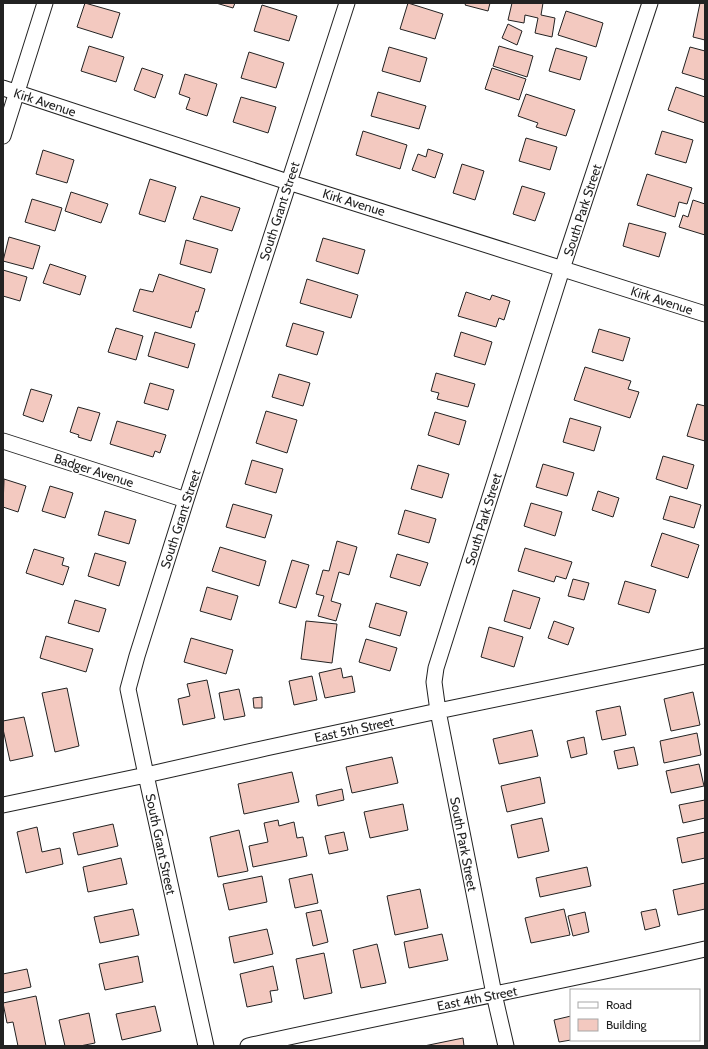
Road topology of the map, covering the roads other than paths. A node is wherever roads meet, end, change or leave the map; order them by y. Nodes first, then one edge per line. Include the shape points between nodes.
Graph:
1 (45, 3) edge
2 (347, 3) edge
3 (650, 3) edge
4 (10, 90) edge
5 (3, 136) edge
6 (288, 182) junction
7 (562, 269) junction
8 (705, 314) edge
9 (3, 441) edge
10 (186, 500) junction
11 (705, 656) edge
12 (438, 711) junction
13 (146, 775) junction
14 (3, 805) edge
15 (705, 949) edge
16 (494, 994) junction
17 (206, 1046) edge
18 (248, 1046) edge
19 (506, 1046) edge

1 - 4 street
2 - 6 street, South Grant Street
3 - 7 street, South Park Street
4 - 5 street
4 - 6 street, Kirk Avenue
6 - 7 street, Kirk Avenue
6 - 10 street, South Grant Street
7 - 8 street, Kirk Avenue
7 - 12 street, South Park Street via 436,668 434,682
9 - 10 street, Badger Avenue
10 - 13 street, South Grant Street via 128,689
11 - 12 street, East 5th Street
12 - 13 street, East 5th Street
12 - 16 street, South Park Street
13 - 14 street, East 5th Street
13 - 17 street, South Grant Street
15 - 16 street, East 4th Street
16 - 18 street, East 4th Street
16 - 19 street, South Park Street

